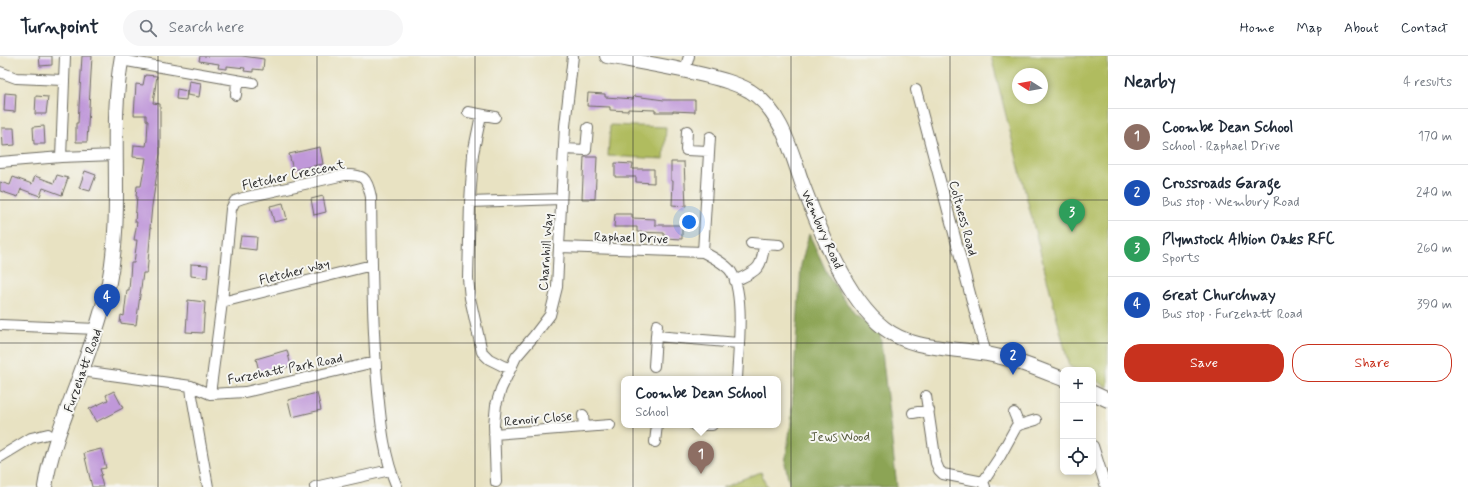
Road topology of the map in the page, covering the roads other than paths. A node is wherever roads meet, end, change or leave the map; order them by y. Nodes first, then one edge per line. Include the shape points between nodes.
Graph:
1 (64, 56) edge
2 (573, 56) edge
3 (607, 56) edge
4 (689, 56) edge
5 (122, 58) edge
6 (685, 70) junction
7 (0, 72) edge
8 (63, 80) junction
9 (237, 80) junction
10 (253, 83) dead end
11 (916, 90) dead end
12 (236, 95) dead end
13 (468, 112) dead end
14 (481, 115) junction
15 (495, 117) dead end
16 (588, 128) dead end
17 (687, 132) dead end
18 (710, 137) dead end
19 (564, 149) junction
20 (709, 151) junction
21 (115, 155) junction
22 (61, 157) junction
23 (0, 162) edge
24 (562, 199) junction
25 (470, 202) junction
26 (751, 243) dead end
27 (764, 244) junction
28 (779, 245) dead end
29 (560, 247) junction
30 (702, 252) junction
31 (372, 265) junction
32 (735, 281) junction
33 (222, 302) junction
34 (0, 325) edge
35 (657, 325) dead end
36 (97, 329) junction
37 (656, 336) junction
38 (738, 342) junction
39 (986, 354) junction
40 (375, 362) junction
41 (654, 366) dead end
42 (510, 368) junction
43 (82, 371) junction
44 (737, 376) edge
45 (1060, 378) edge
46 (191, 386) junction
47 (210, 394) junction
48 (1096, 394) edge
49 (926, 396) dead end
50 (1108, 400) edge
51 (929, 410) junction
52 (913, 413) dead end
53 (1014, 413) dead end
54 (583, 415) dead end
55 (1036, 420) dead end
56 (610, 425) dead end
57 (1019, 425) junction
58 (584, 427) junction
59 (656, 428) edge
60 (48, 434) dead end
61 (494, 434) junction
62 (656, 442) dead end
63 (1096, 455) edge
64 (0, 457) edge
65 (390, 470) junction
66 (496, 482) dead end
67 (984, 485) edge
68 (45, 487) edge
69 (208, 487) edge
70 (315, 487) edge
71 (397, 487) edge
72 (1106, 487) edge

1 - 8 street
2 - 19 street, Charnhill Way
3 - 6 street, Wembury Road
4 - 6 street
5 - 9 street
5 - 21 street, Furzehatt Road via 116,98
6 - 39 street, Wembury Road via 738,85 771,109 788,143 817,223 834,260 864,310 873,319 897,336 915,343
7 - 8 street via 16,78
8 - 22 street
9 - 10 street
9 - 12 street
11 - 39 street, Coltness Road
13 - 14 street
14 - 15 street
14 - 25 street via 473,154
16 - 19 street via 586,150
17 - 20 street via 686,150
18 - 20 street
19 - 24 street, Charnhill Way
20 - 30 street
21 - 22 street
21 - 36 street, Furzehatt Road via 114,241 109,280
22 - 23 street
24 - 25 street
24 - 29 street, Charnhill Way
25 - 42 street via 468,278 478,337 482,352 489,359
26 - 27 street
27 - 28 street
27 - 32 street via 763,258 758,269
29 - 30 street, Raphael Drive
29 - 42 street, Charnhill Way via 557,287 550,315
30 - 32 street, Raphael Drive via 730,270
31 - 33 street, Fletcher Way
31 - 33 street, Fletcher Crescent via 371,197 369,185 363,177 355,174 344,175 243,198 235,201 231,209
31 - 40 street, Fletcher Crescent
32 - 38 street, Raphael Drive via 739,292
33 - 47 street, Fletcher Crescent
34 - 36 street
35 - 37 street
36 - 43 street, Furzehatt Road
37 - 38 street
37 - 41 street
38 - 44 street, Raphael Drive
39 - 45 street, Wembury Road via 1027,365
40 - 47 street, Furzehatt Park Road via 245,392
40 - 65 street, Fletcher Crescent via 380,420
42 - 61 street, Charnhill Way via 496,405
43 - 46 street, Furzehatt Park Road
43 - 68 street, Furzehatt Road via 58,435
46 - 47 street, Furzehatt Park Road
46 - 69 street
48 - 50 street
49 - 51 street
51 - 52 street
51 - 67 street via 939,470 947,476
53 - 57 street
54 - 58 street, Renoir Close
55 - 57 street
56 - 58 street, Renoir Close
57 - 67 street via 1011,434
58 - 61 street, Renoir Close
59 - 62 street
60 - 64 street via 31,438
61 - 66 street, Charnhill Way
63 - 72 street
65 - 70 street
65 - 71 street, Fletcher Crescent

